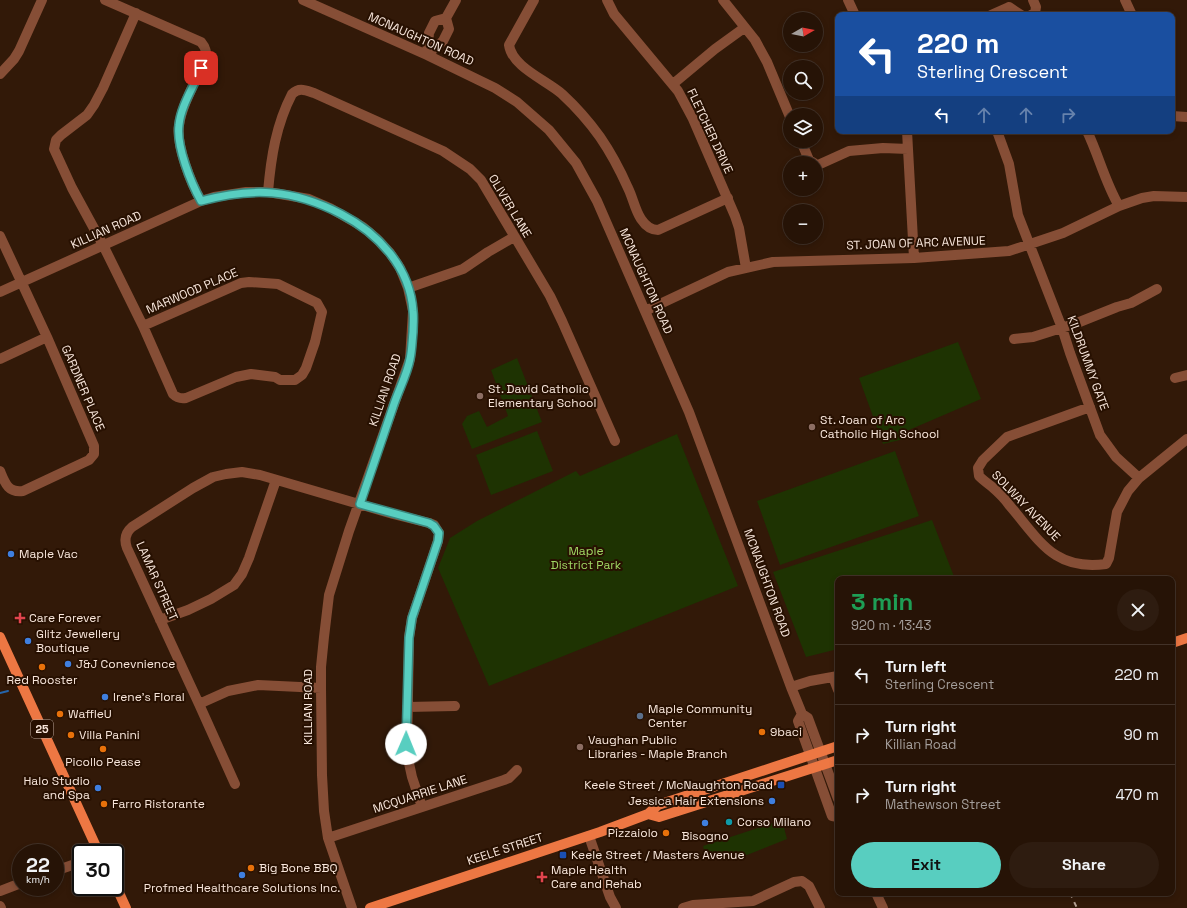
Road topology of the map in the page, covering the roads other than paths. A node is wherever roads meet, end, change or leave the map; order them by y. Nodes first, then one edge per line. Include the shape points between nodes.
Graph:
1 (42, 0) edge
2 (105, 0) edge
3 (303, 0) edge
4 (456, 0) edge
5 (534, 0) edge
6 (607, 0) edge
7 (723, 0) edge
8 (848, 0) edge
9 (1033, 0) edge
10 (1125, 0) edge
11 (1009, 3) edge
12 (854, 12) edge
13 (996, 12) edge
14 (1018, 12) edge
15 (1034, 12) edge
16 (1131, 12) edge
17 (136, 13) junction
18 (446, 18) junction
19 (744, 28) junction
20 (427, 55) junction
21 (0, 74) edge
22 (673, 84) junction
23 (786, 108) edge
24 (1175, 116) edge
25 (1187, 118) edge
26 (907, 134) edge
27 (998, 134) edge
28 (1088, 134) edge
29 (908, 149) junction
30 (823, 164) edge
31 (268, 192) junction
32 (1187, 197) edge
33 (728, 198) junction
34 (201, 201) junction
35 (1119, 206) junction
36 (0, 236) edge
37 (514, 238) junction
38 (103, 245) junction
39 (1029, 245) junction
40 (914, 258) junction
41 (746, 268) junction
42 (21, 282) junction
43 (408, 288) junction
44 (1157, 289) dead end
45 (0, 292) edge
46 (645, 311) junction
47 (143, 326) junction
48 (1062, 328) junction
49 (47, 337) junction
50 (1014, 339) dead end
51 (0, 359) edge
52 (1187, 375) edge
53 (1174, 378) dead end
54 (1090, 407) junction
55 (1187, 439) edge
56 (615, 441) dead end
57 (0, 471) edge
58 (1139, 478) junction
59 (276, 480) junction
60 (360, 504) junction
61 (160, 620) junction
62 (0, 637) edge
63 (1187, 638) edge
64 (1175, 642) edge
65 (835, 676) edge
66 (791, 687) junction
67 (320, 688) junction
68 (199, 704) junction
69 (455, 706) dead end
70 (407, 707) junction
71 (802, 714) junction
72 (835, 747) edge
73 (820, 753) junction
74 (810, 756) junction
75 (835, 761) edge
76 (824, 764) junction
77 (814, 768) junction
78 (517, 770) dead end
79 (235, 784) dead end
80 (835, 792) edge
81 (422, 807) junction
82 (648, 814) junction
83 (835, 817) edge
84 (589, 836) junction
85 (328, 838) junction
86 (95, 844) edge
87 (12, 886) edge
88 (0, 891) edge
89 (120, 896) edge
90 (877, 896) edge
91 (126, 908) edge
92 (352, 908) edge
93 (370, 908) edge
94 (616, 908) edge
95 (683, 908) edge
96 (820, 908) edge
97 (883, 908) edge

1 - 21 street via 19,51
2 - 17 street
3 - 20 street, MCNAUGHTON ROAD
4 - 18 street
5 - 33 street via 509,45 513,56 522,66 562,94 589,122 612,156 641,219 653,230 658,230
6 - 22 street, FLETCHER DRIVE via 614,14
7 - 19 street
8 - 12 street
9 - 15 street via 1036,7
10 - 16 street
11 - 13 street
11 - 14 street
17 - 34 street via 201,42 206,50 205,60 188,97 179,125 179,142
17 - 38 street, MARWOOD PLACE via 103,88 87,115 60,135 54,149
18 - 20 street via 449,29 443,41
18 - 20 street via 435,21 429,34
19 - 22 street
19 - 23 street via 755,40 767,62
20 - 46 street, MCNAUGHTON ROAD via 495,88 517,102 549,130 576,163 597,201
22 - 33 street, FLETCHER DRIVE via 693,119
24 - 25 street
26 - 29 street
27 - 39 street, KILDRUMMY GATE via 1009,164 1018,215
28 - 35 street
29 - 30 street via 849,151
29 - 40 street
31 - 34 street, KILLIAN ROAD via 246,192
31 - 37 street, OLIVER LANE via 273,146 280,121 292,94 300,89 443,151 470,169 481,180
31 - 43 street, KILLIAN ROAD via 309,199 364,227 390,253 400,268
32 - 35 street, ST. JOAN OF ARC AVENUE via 1154,196
33 - 41 street, FLETCHER DRIVE via 739,228
34 - 38 street, KILLIAN ROAD
35 - 39 street, ST. JOAN OF ARC AVENUE via 1063,233
36 - 42 street, GARDNER PLACE
37 - 43 street via 463,269
37 - 56 street, OLIVER LANE via 550,296
38 - 42 street, KILLIAN ROAD
38 - 47 street, MARWOOD PLACE
39 - 40 street, ST. JOAN OF ARC AVENUE via 996,253
39 - 48 street, KILDRUMMY GATE
40 - 41 street, ST. JOAN OF ARC AVENUE via 773,262
41 - 46 street, ST. JOAN OF ARC AVENUE via 728,272
42 - 45 street, KILLIAN ROAD
42 - 49 street, GARDNER PLACE
43 - 60 street, KILLIAN ROAD via 413,311 410,360
44 - 48 street via 1132,303
46 - 66 street, MCNAUGHTON ROAD via 689,412
47 - 47 street, MARWOOD PLACE via 173,394 181,399 236,377 251,374 280,380 298,378 309,360 322,312 317,302 278,284 249,282
48 - 50 street via 1033,337
48 - 54 street, KILDRUMMY GATE
49 - 51 street, GARDNER PLACE
49 - 57 street, GARDNER PLACE via 94,446 94,454 76,467 23,491 16,492 11,489
52 - 53 street
54 - 58 street, KILDRUMMY GATE via 1100,435 1108,448
54 - 58 street, SOLWAY AVENUE via 1007,437 983,460 978,468 979,476 992,487 1048,550 1060,558 1087,566 1106,564 1117,512 1128,491
55 - 58 street, SOLWAY AVENUE
59 - 60 street, LAMAR STREET
59 - 61 street via 249,558 234,585 188,610
59 - 61 street, LAMAR STREET via 242,472 213,477 127,531 127,548
60 - 67 street, KILLIAN ROAD via 329,595
60 - 70 street, LAMAR STREET via 429,523 439,533 412,618 408,645
61 - 68 street, LAMAR STREET
62 - 86 main road, 25
63 - 64 main road
65 - 66 street
66 - 71 street, MCNAUGHTON ROAD
67 - 68 street via 258,685 228,691
67 - 85 street, KILLIAN ROAD via 322,793
68 - 79 street, LAMAR STREET
69 - 70 street
70 - 81 street via 407,754
71 - 73 street, MCNAUGHTON ROAD via 808,718
71 - 74 street, MCNAUGHTON ROAD via 798,721
72 - 73 main road, KEELE STREET
73 - 74 main road, KEELE STREET
73 - 76 street, MCNAUGHTON ROAD
74 - 77 street, MCNAUGHTON ROAD
74 - 82 main road, KEELE STREET via 658,805
75 - 76 main road, KEELE STREET
76 - 77 main road, KEELE STREET
76 - 80 street, MCNAUGHTON ROAD
77 - 82 main road, KEELE STREET via 659,817
77 - 83 street, MCNAUGHTON ROAD via 832,816
78 - 81 street, MCQUARRIE LANE via 510,778
81 - 85 street, MCQUARRIE LANE
82 - 84 main road, KEELE STREET
84 - 93 main road, KEELE STREET
84 - 94 street
85 - 92 street, KILLIAN ROAD
87 - 88 street
89 - 91 main road
90 - 97 street
95 - 96 street via 753,901 794,882 802,881 809,886

